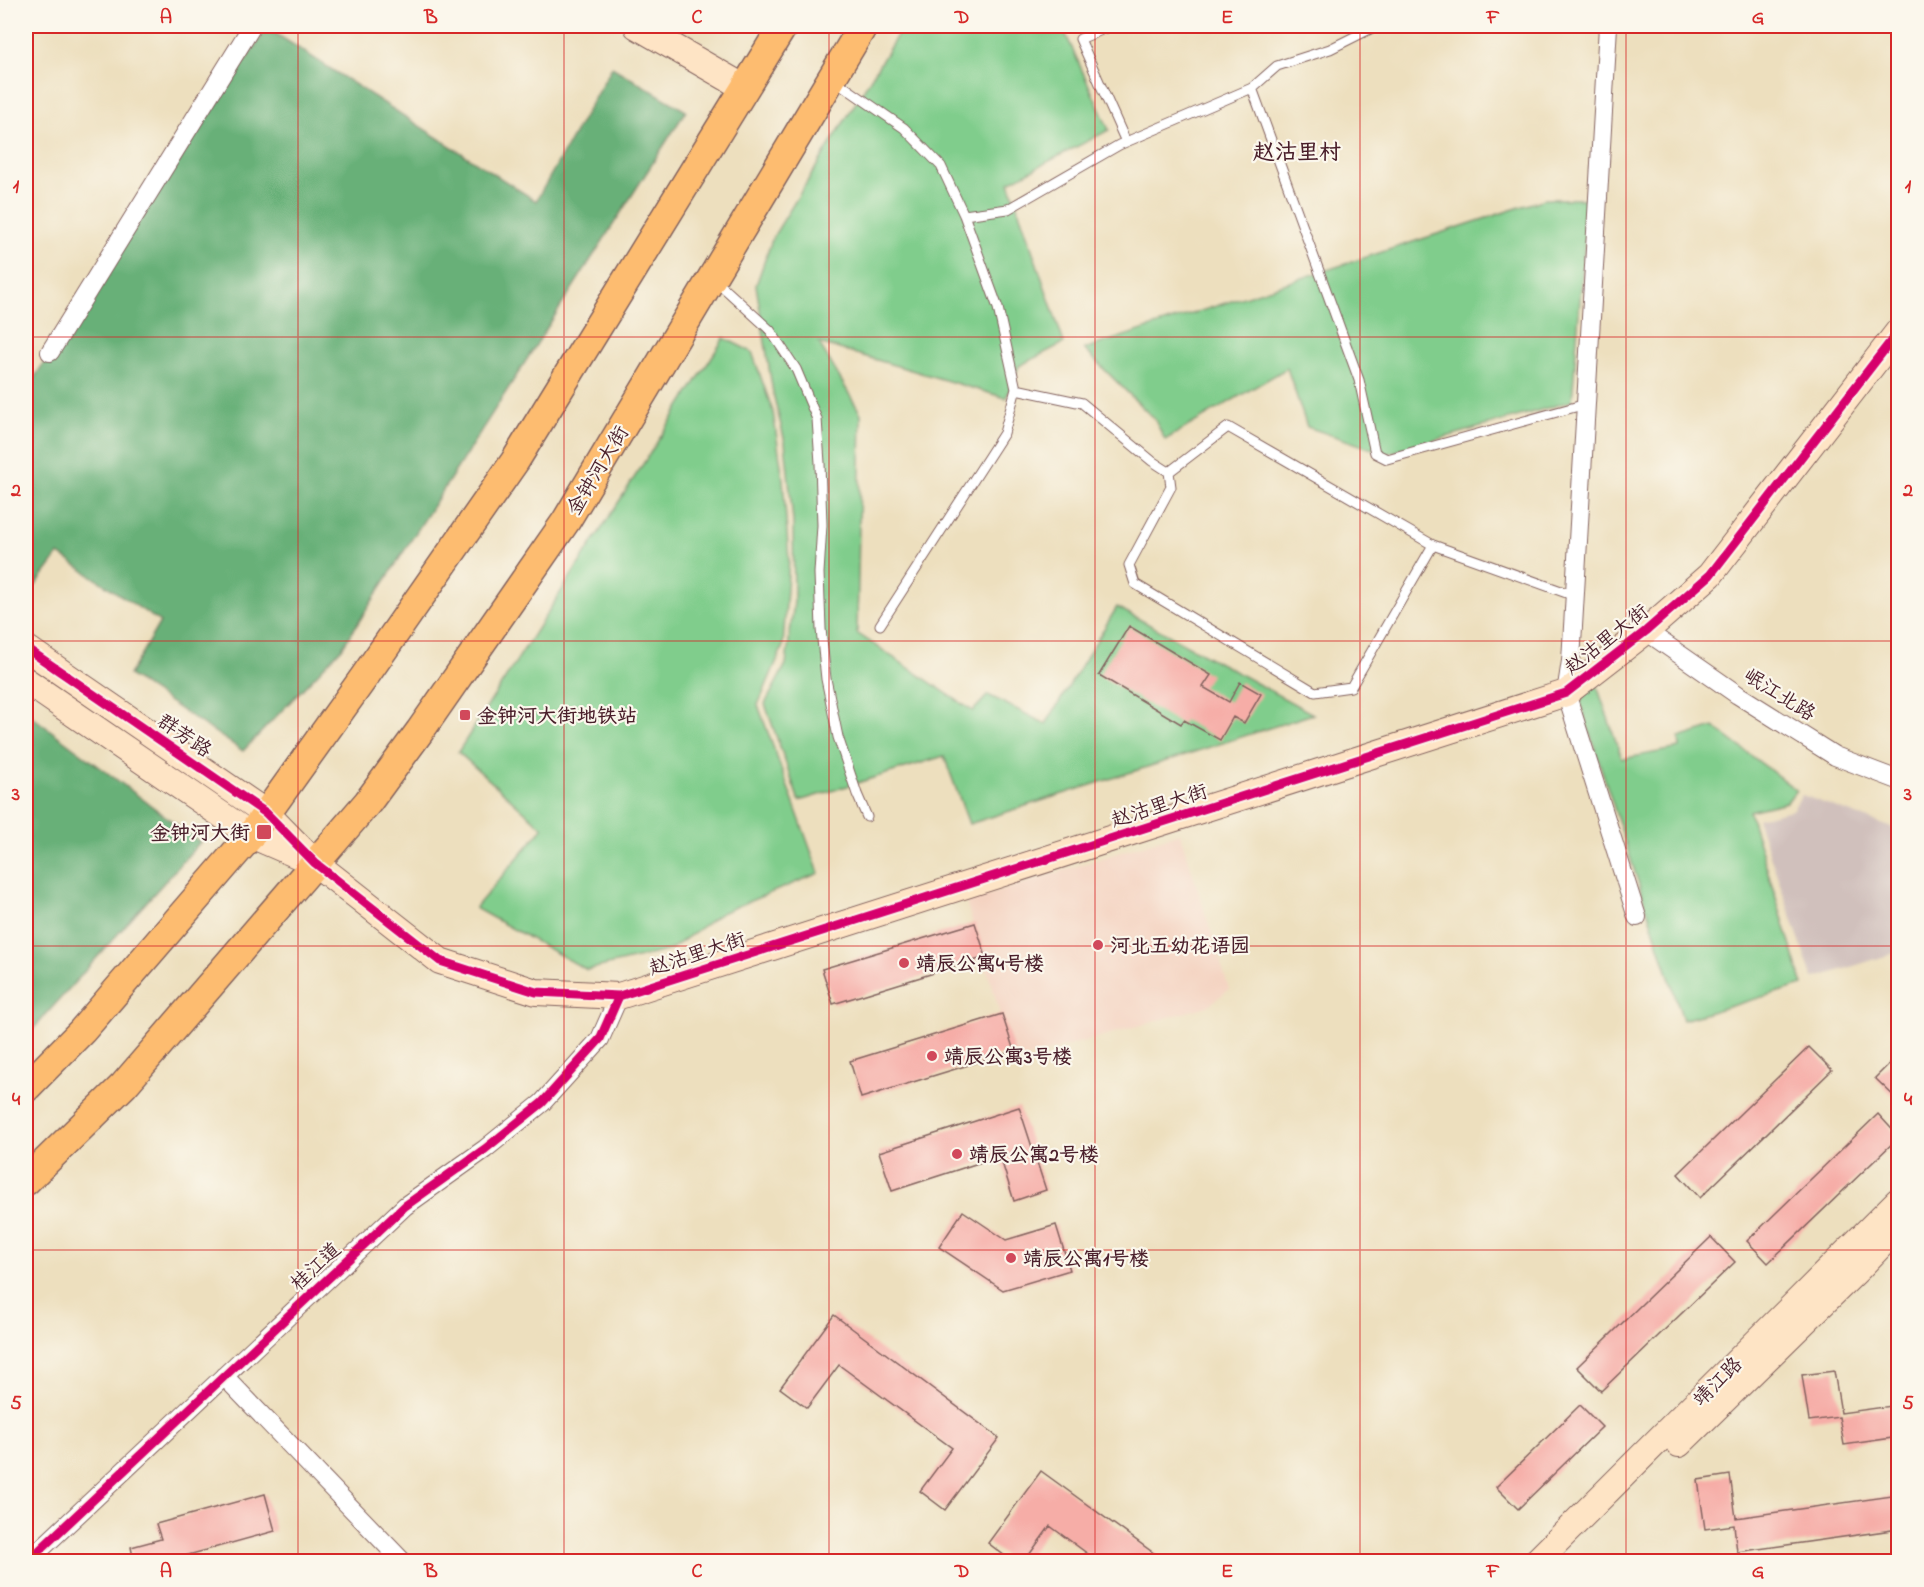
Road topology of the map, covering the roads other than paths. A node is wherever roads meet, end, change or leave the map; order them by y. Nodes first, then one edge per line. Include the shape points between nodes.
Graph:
1 (252, 26) edge
2 (638, 26) edge
3 (783, 26) edge
4 (863, 26) edge
5 (1111, 26) edge
6 (1376, 26) edge
7 (1608, 26) edge
8 (831, 78) junction
9 (745, 88) junction
10 (1252, 88) junction
11 (1126, 142) junction
12 (964, 215) junction
13 (713, 277) junction
14 (1899, 332) edge
15 (50, 352) dead end
16 (1016, 390) junction
17 (1586, 405) junction
18 (1169, 472) junction
19 (1432, 545) junction
20 (1575, 596) junction
21 (880, 626) dead end
22 (1646, 631) junction
23 (26, 648) edge
24 (26, 681) edge
25 (1566, 693) junction
26 (1899, 780) edge
27 (867, 818) dead end
28 (259, 824) junction
29 (315, 863) junction
30 (1637, 916) dead end
31 (619, 996) junction
32 (26, 1088) edge
33 (26, 1181) edge
34 (1899, 1201) edge
35 (1890, 1235) edge
36 (224, 1376) junction
37 (27, 1562) edge
38 (403, 1562) edge
39 (1536, 1562) edge
40 (1559, 1562) edge

1 - 15 street
2 - 9 street
3 - 9 main road
4 - 8 main road, 金钟河大街
5 - 11 lane via 1080,39
6 - 10 lane via 1330,49 1277,66
7 - 17 street
8 - 12 lane via 904,128 941,166
8 - 13 main road, 金钟河大街
9 - 28 main road via 515,460
10 - 11 lane
10 - 17 lane via 1359,381 1375,453 1387,459
11 - 12 lane via 1008,209
12 - 16 lane via 998,308
13 - 27 lane via 770,330 796,369 817,419 822,514 820,629 826,679 838,737
13 - 29 main road, 金钟河大街 via 566,521 368,802
14 - 22 street, 赵沽里大街 via 1710,575
16 - 18 lane via 1082,404
16 - 21 lane via 1004,433
17 - 20 street
18 - 19 lane via 1228,427
18 - 19 lane via 1171,487 1129,564 1135,584 1315,692 1351,687
19 - 20 lane
20 - 25 street
22 - 25 street, 赵沽里大街
22 - 26 street, 岷江北路 via 1737,695 1835,756
23 - 28 street, 群芳路
24 - 28 street, 群芳路
25 - 30 street
25 - 31 street, 赵沽里大街
28 - 29 street, 群芳路
28 - 32 main road via 82,1031
29 - 31 street, 赵沽里大街 via 440,961 536,992
29 - 33 main road, 金钟河大街 via 124,1085
31 - 36 street, 桂江道 via 600,1039 542,1103 405,1206
34 - 35 street, 靖江路
35 - 39 street, 靖江路
35 - 40 street, 靖江路
36 - 37 street, 桂江道
36 - 38 street

